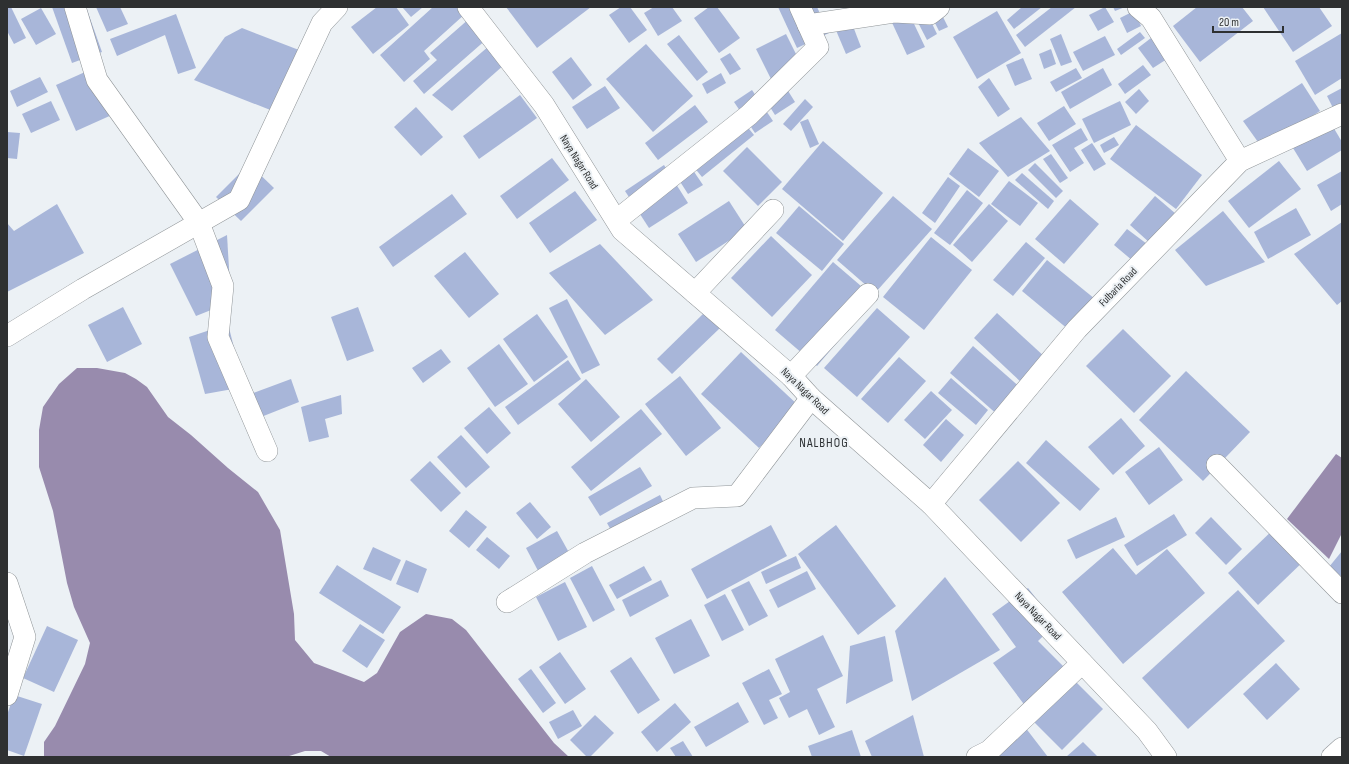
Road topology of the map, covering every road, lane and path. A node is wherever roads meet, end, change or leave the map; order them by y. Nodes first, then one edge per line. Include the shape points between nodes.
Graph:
1 (75, 7) edge
2 (337, 7) edge
3 (468, 7) edge
4 (939, 7) edge
5 (1138, 7) edge
6 (804, 16) edge
7 (1342, 114) edge
8 (1240, 161) junction
9 (773, 210) dead end
10 (623, 215) dead end
11 (198, 223) junction
12 (696, 293) junction
13 (868, 294) dead end
14 (7, 336) edge
15 (791, 376) junction
16 (811, 398) junction
17 (267, 451) dead end
18 (1217, 465) dead end
19 (931, 504) junction
20 (7, 583) edge
21 (1342, 593) edge
22 (507, 602) dead end
23 (1082, 663) junction
24 (7, 695) edge
25 (1342, 748) edge
26 (977, 757) edge
27 (1166, 757) edge
28 (1332, 757) edge

1 - 11 street via 97,80
2 - 11 street via 322,23 239,200
3 - 12 street, Naya Nagar Road via 544,105 622,230
4 - 6 street via 930,14 894,12
5 - 8 street via 1151,18
6 - 10 street via 818,47 749,114
7 - 8 street, Fulbaria Road
8 - 19 street, Fulbaria Road via 1077,329
9 - 12 street
11 - 14 street
11 - 17 street via 223,286 218,337
12 - 15 street, Naya Nagar Road
13 - 15 street
15 - 16 street, Naya Nagar Road
16 - 19 street, Naya Nagar Road
16 - 22 street via 737,496 693,498 585,553
18 - 21 street
19 - 23 street, Naya Nagar Road
20 - 24 street via 25,637
23 - 26 street via 989,751
23 - 27 street, Naya Nagar Road via 1147,731
25 - 28 street

